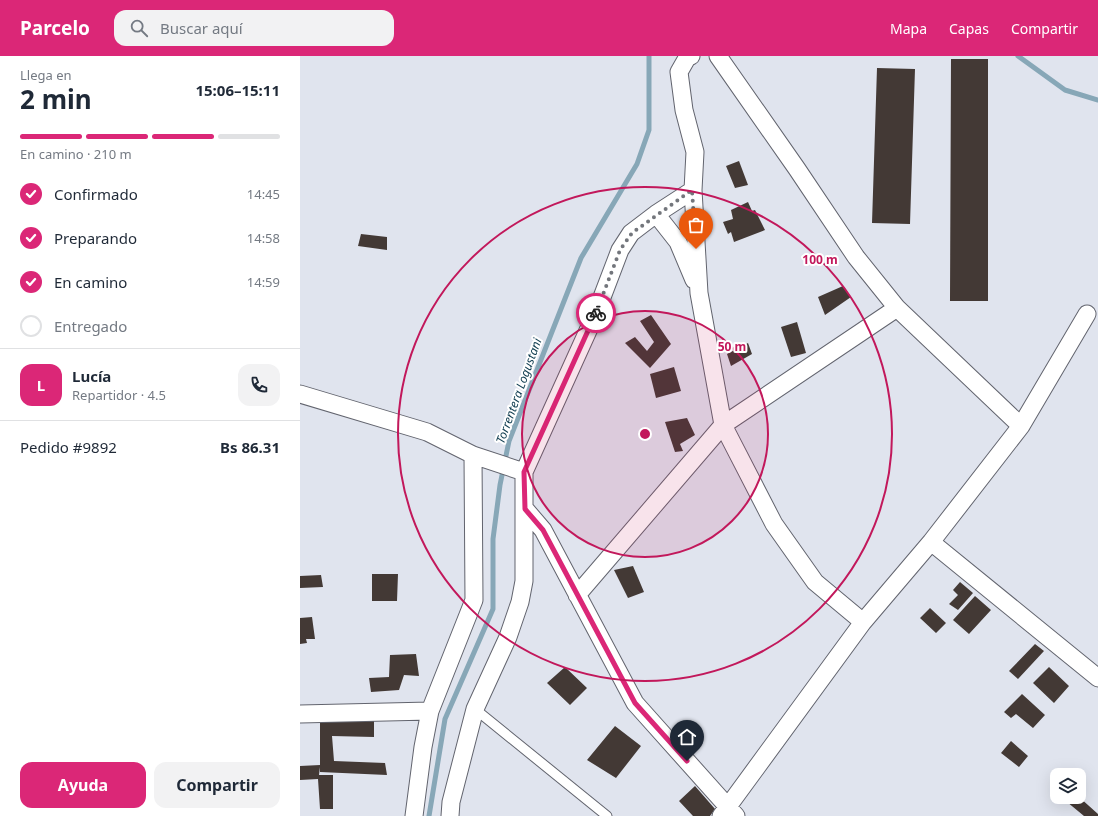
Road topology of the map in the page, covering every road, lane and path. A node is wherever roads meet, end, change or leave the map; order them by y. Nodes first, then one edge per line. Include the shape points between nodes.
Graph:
1 (691, 56) edge
2 (718, 56) edge
3 (692, 190) junction
4 (656, 214) junction
5 (699, 293) junction
6 (897, 308) junction
7 (1087, 314) dead end
8 (300, 394) edge
9 (723, 424) junction
10 (1021, 426) junction
11 (473, 455) junction
12 (511, 468) junction
13 (525, 509) junction
14 (931, 542) junction
15 (578, 595) junction
16 (863, 622) junction
17 (1098, 678) edge
18 (475, 710) junction
19 (430, 711) junction
20 (300, 714) edge
21 (728, 813) edge
22 (414, 816) edge
23 (450, 816) edge
24 (607, 816) edge

1 - 3 street via 679,72 684,110 695,152
2 - 6 street via 856,257
3 - 4 street
3 - 5 street
4 - 5 street via 678,242
4 - 12 street via 632,233 620,250 596,313
5 - 9 street
6 - 9 street
6 - 10 street
7 - 10 street
8 - 11 street via 427,432
9 - 15 street
9 - 16 street via 774,524 815,582
10 - 14 street
11 - 12 street
11 - 19 street via 474,600
12 - 13 street
13 - 15 street via 543,530
13 - 18 street via 524,581 520,602 508,637
14 - 16 street
14 - 17 street
15 - 21 street via 635,703
16 - 21 street
18 - 23 street
18 - 24 lane
19 - 20 street
19 - 22 street

